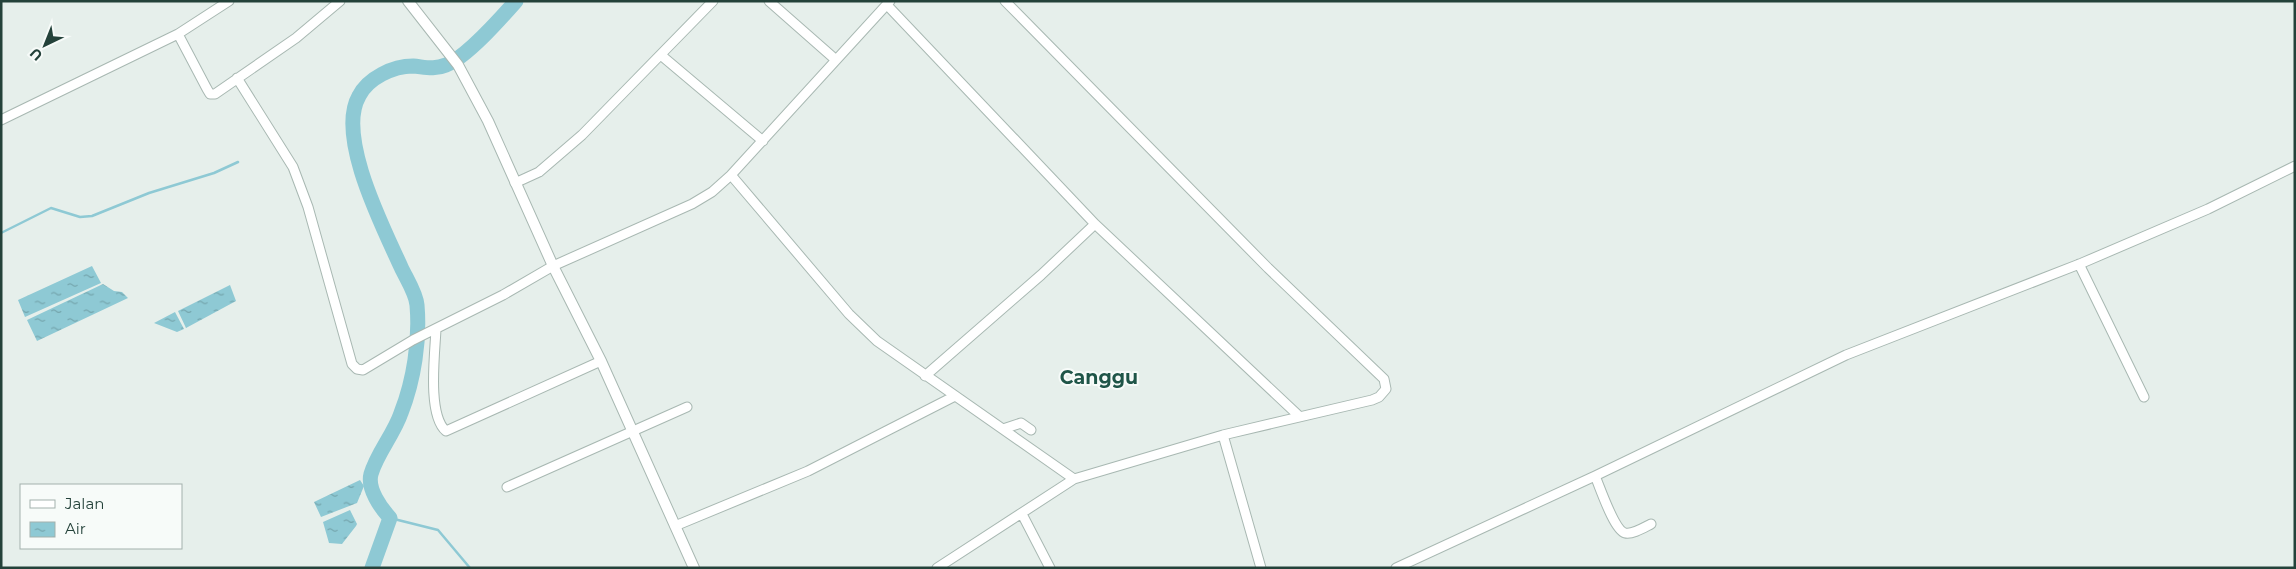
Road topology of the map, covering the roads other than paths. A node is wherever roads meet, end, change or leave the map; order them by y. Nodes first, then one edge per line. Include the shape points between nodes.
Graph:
1 (229, 1) edge
2 (340, 1) edge
3 (408, 1) edge
4 (713, 1) edge
5 (769, 1) edge
6 (1005, 1) edge
7 (889, 3) edge
8 (178, 34) junction
9 (662, 56) junction
10 (836, 60) junction
11 (237, 78) junction
12 (1, 120) edge
13 (763, 141) junction
14 (2295, 166) edge
15 (731, 176) junction
16 (515, 184) junction
17 (1095, 224) junction
18 (2079, 264) junction
19 (553, 266) junction
20 (433, 330) junction
21 (601, 361) junction
22 (925, 376) junction
23 (955, 396) junction
24 (2144, 396) dead end
25 (687, 407) dead end
26 (1299, 416) junction
27 (1003, 429) junction
28 (1031, 430) dead end
29 (633, 432) junction
30 (1223, 435) junction
31 (1595, 476) junction
32 (1074, 478) junction
33 (507, 487) dead end
34 (1022, 514) junction
35 (1651, 524) dead end
36 (675, 526) junction
37 (694, 568) edge
38 (937, 568) edge
39 (1050, 568) edge
40 (1261, 568) edge
41 (1396, 568) edge

1 - 8 street
2 - 11 street via 296,38
3 - 16 street via 458,66 488,121
4 - 9 street
5 - 10 street
6 - 26 street via 1261,261 1384,379 1386,389 1379,397
7 - 10 street
7 - 17 street
8 - 11 street via 210,94 217,93
8 - 12 street
9 - 13 street
9 - 16 street via 582,135 539,172
10 - 13 street
11 - 20 street via 293,167 308,207 352,364 363,370
13 - 15 street
14 - 18 street
15 - 19 street via 692,204
15 - 22 street via 849,314 877,341
16 - 19 street
17 - 22 street
17 - 26 street
18 - 24 street
18 - 31 street via 1846,355
19 - 20 street
19 - 21 street
20 - 21 street via 435,407 439,423 446,430
21 - 29 street
22 - 23 street
23 - 27 street
23 - 36 street via 808,471
25 - 29 street
26 - 30 street
27 - 28 street via 1021,423
27 - 32 street
29 - 33 street
29 - 36 street
30 - 32 street
30 - 40 street
31 - 35 street via 1621,531 1629,533
31 - 41 street
32 - 34 street
34 - 38 street
34 - 39 street
36 - 37 street

